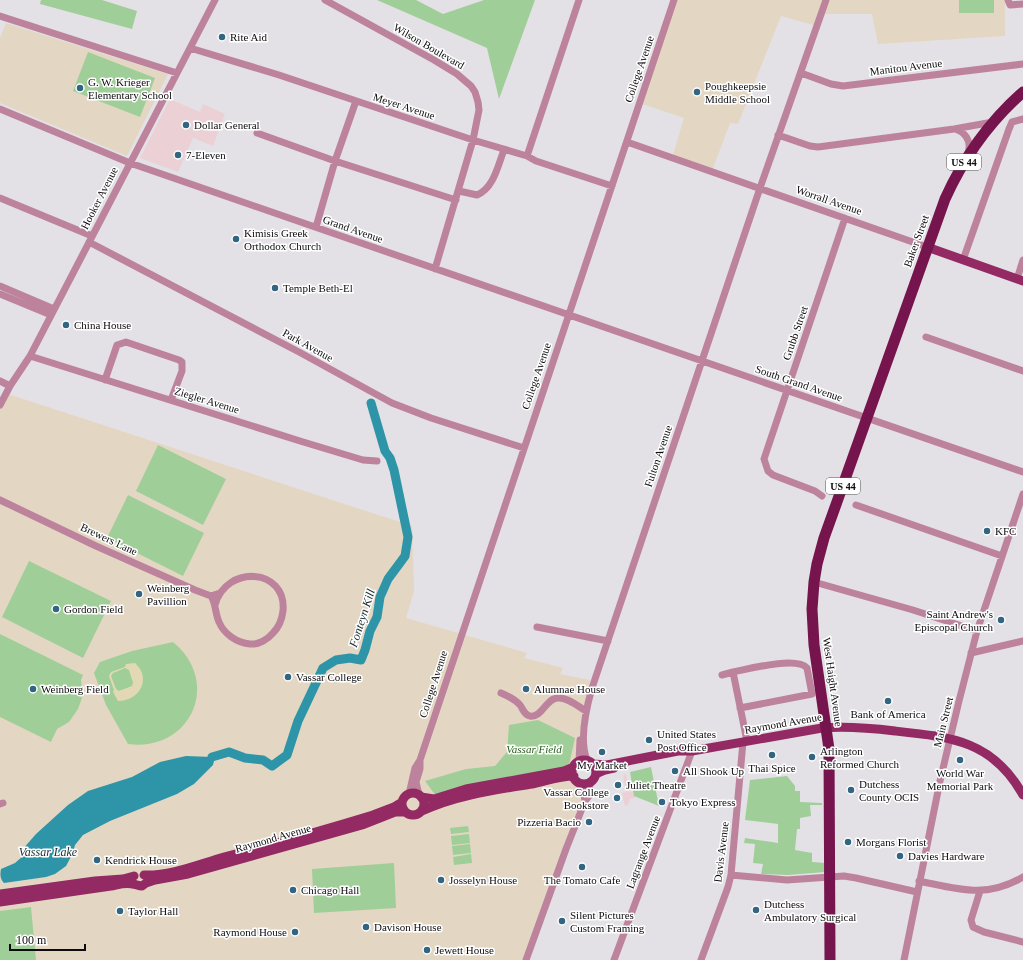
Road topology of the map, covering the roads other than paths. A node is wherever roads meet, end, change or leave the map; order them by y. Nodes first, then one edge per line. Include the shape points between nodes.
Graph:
1 (214, 0) edge
2 (325, 0) edge
3 (579, 0) edge
4 (674, 0) edge
5 (826, 0) edge
6 (1008, 0) edge
7 (1023, 4) edge
8 (0, 16) edge
9 (190, 48) junction
10 (1021, 65) edge
11 (177, 73) junction
12 (800, 73) junction
13 (1023, 92) edge
14 (356, 101) junction
15 (0, 109) edge
16 (1023, 119) edge
17 (993, 122) junction
18 (954, 129) junction
19 (257, 132) dead end
20 (778, 135) junction
21 (473, 140) junction
22 (626, 142) junction
23 (504, 150) junction
24 (527, 156) junction
25 (966, 158) junction
26 (335, 160) junction
27 (130, 163) junction
28 (612, 186) junction
29 (760, 188) junction
30 (459, 190) junction
31 (0, 198) edge
32 (456, 200) junction
33 (845, 218) junction
34 (316, 227) junction
35 (90, 239) junction
36 (927, 247) junction
37 (963, 260) junction
38 (1023, 260) edge
39 (435, 269) junction
40 (1020, 280) edge
41 (0, 286) edge
42 (0, 294) edge
43 (53, 312) junction
44 (568, 315) junction
45 (926, 337) dead end
46 (30, 356) junction
47 (702, 361) junction
48 (1023, 371) edge
49 (105, 380) junction
50 (0, 381) edge
51 (10, 386) junction
52 (788, 390) junction
53 (171, 400) junction
54 (0, 405) edge
55 (867, 417) junction
56 (524, 448) junction
57 (377, 461) dead end
58 (1023, 472) edge
59 (1023, 494) edge
60 (822, 496) dead end
61 (0, 500) edge
62 (856, 505) dead end
63 (1002, 556) junction
64 (814, 582) junction
65 (220, 593) junction
66 (211, 596) junction
67 (215, 605) junction
68 (537, 627) dead end
69 (977, 631) junction
70 (608, 641) junction
71 (1023, 641) edge
72 (971, 653) junction
73 (734, 672) junction
74 (722, 675) dead end
75 (501, 693) dead end
76 (740, 708) junction
77 (586, 711) junction
78 (827, 728) junction
79 (950, 738) junction
80 (745, 742) junction
81 (692, 751) junction
82 (420, 760) junction
83 (581, 766) junction
84 (596, 774) junction
85 (586, 782) junction
86 (409, 794) junction
87 (1023, 795) edge
88 (420, 796) junction
89 (402, 802) junction
90 (422, 811) junction
91 (405, 812) junction
92 (731, 875) junction
93 (1023, 876) edge
94 (830, 877) junction
95 (145, 879) junction
96 (134, 880) junction
97 (919, 881) junction
98 (980, 891) junction
99 (917, 892) junction
100 (0, 894) edge
101 (0, 902) edge
102 (1023, 942) edge
103 (526, 960) edge
104 (614, 960) edge
105 (701, 960) edge
106 (830, 960) edge
107 (904, 960) edge

1 - 9 street, Hooker Avenue
2 - 21 street, Wilson Boulevard via 465,80 475,92 478,102 478,118
3 - 24 street
4 - 22 street, College Avenue
5 - 12 street, Fulton Avenue
6 - 7 street via 1010,5
8 - 11 street
9 - 11 street, Hooker Avenue
9 - 14 street, Meyer Avenue
10 - 12 street, Manitou Avenue via 843,86
11 - 27 street, Hooker Avenue
12 - 20 street, Fulton Avenue
13 - 17 highway, Baker Street / US 44
14 - 21 street, Meyer Avenue
14 - 26 street
15 - 27 street
16 - 37 street via 1012,122 1009,129
17 - 18 street
17 - 25 highway, Baker Street / US 44
18 - 20 street via 818,147
18 - 25 street via 961,131 969,142 970,149
19 - 26 street
20 - 29 street, Fulton Avenue
21 - 23 street, Meyer Avenue
21 - 30 street, Wilson Boulevard
22 - 28 street, College Avenue
22 - 29 street, Worrall Avenue
23 - 24 street, Meyer Avenue
23 - 30 street via 490,185 485,190 477,195
24 - 28 street, Meyer Avenue
25 - 36 highway, Baker Street / US 44 via 945,198
26 - 32 street
26 - 34 street
27 - 34 street, Grand Avenue
27 - 35 street, Hooker Avenue
28 - 44 street, College Avenue
29 - 33 street, Worrall Avenue
29 - 47 street, Fulton Avenue
30 - 32 street, Wilson Boulevard
31 - 35 street, Park Avenue
32 - 39 street, Wilson Boulevard
33 - 36 street, Worrall Avenue
33 - 52 street, Grubb Street
34 - 39 street, Grand Avenue
35 - 43 street, Hooker Avenue
35 - 56 street, Park Avenue via 392,403
36 - 37 main road, Worrall Avenue
36 - 55 highway, Baker Street / US 44
37 - 40 main road, Worrall Avenue
38 - 40 street
39 - 44 street, Grand Avenue
41 - 43 street
42 - 43 street
43 - 46 street, Hooker Avenue
44 - 47 street, South Grand Avenue
44 - 56 street, College Avenue
45 - 48 street
46 - 49 street, Ziegler Avenue
46 - 51 street, Hooker Avenue
47 - 52 street, South Grand Avenue
47 - 70 street, Fulton Avenue
49 - 53 street, Ziegler Avenue
49 - 53 street via 117,345 126,342 182,362 182,371
50 - 51 street
51 - 54 street, Hooker Avenue
52 - 55 street, South Grand Avenue
52 - 60 street, Grubb Street via 765,453 765,465 773,475
53 - 57 street, Ziegler Avenue via 363,460
55 - 58 street, South Grand Avenue
55 - 64 highway, West Haight Avenue / US 44 via 824,538
56 - 82 street, College Avenue
59 - 63 street, Main Street
61 - 66 street, Brewers Lane
62 - 63 street
63 - 69 street, Main Street
64 - 69 street
64 - 78 highway, West Haight Avenue / US 44 via 812,627
65 - 66 street
65 - 67 street
65 - 67 street via 227,585 241,578 266,579 281,594 281,620 274,632 263,642 243,643 231,637 222,627
66 - 67 street
68 - 70 street
69 - 72 street, Main Street
70 - 77 street, Fulton Avenue
71 - 72 street
72 - 79 street, Main Street
73 - 74 street
73 - 76 street, Davis Avenue
73 - 76 street via 790,662 803,665 807,668 812,694
75 - 77 street via 520,705 525,714 532,716 556,698 564,699
76 - 80 street, Davis Avenue
77 - 83 street, Fulton Avenue
78 - 79 main road, Raymond Avenue via 864,727
78 - 80 main road, Raymond Avenue
78 - 94 highway, West Haight Avenue / US 44 via 830,767
79 - 87 main road, Raymond Avenue via 975,747 995,760 1012,778
79 - 97 street, Main Street
80 - 81 main road, Raymond Avenue
80 - 92 street, Davis Avenue
81 - 83 main road, Raymond Avenue
81 - 84 main road, Raymond Avenue via 684,755 605,770
81 - 104 street, Lagrange Avenue
82 - 86 street, College Avenue via 415,768
82 - 88 street, College Avenue via 416,782
83 - 84 main road via 595,767
83 - 85 main road via 577,780
83 - 88 main road, Raymond Avenue via 466,789 434,799
83 - 90 main road, Raymond Avenue via 565,776 452,799
84 - 85 main road
85 - 103 street via 585,801
86 - 88 main road via 416,793
86 - 89 main road
88 - 90 main road via 424,804
89 - 91 main road
89 - 95 main road, Raymond Avenue via 374,815
90 - 91 main road via 414,815
91 - 95 main road, Raymond Avenue via 395,812 362,825 188,874 156,880
92 - 94 street via 787,880
92 - 105 street, Davis Avenue
93 - 98 street via 1002,886
94 - 99 street via 856,878
94 - 106 highway, West Haight Avenue / US 44
95 - 96 main road, Raymond Avenue via 144,886 140,887
96 - 100 main road, Raymond Avenue via 94,881
96 - 101 main road, Raymond Avenue via 111,886
97 - 98 street via 961,890
97 - 99 street, Main Street
98 - 102 street via 971,920 973,927
99 - 107 street, Main Street

